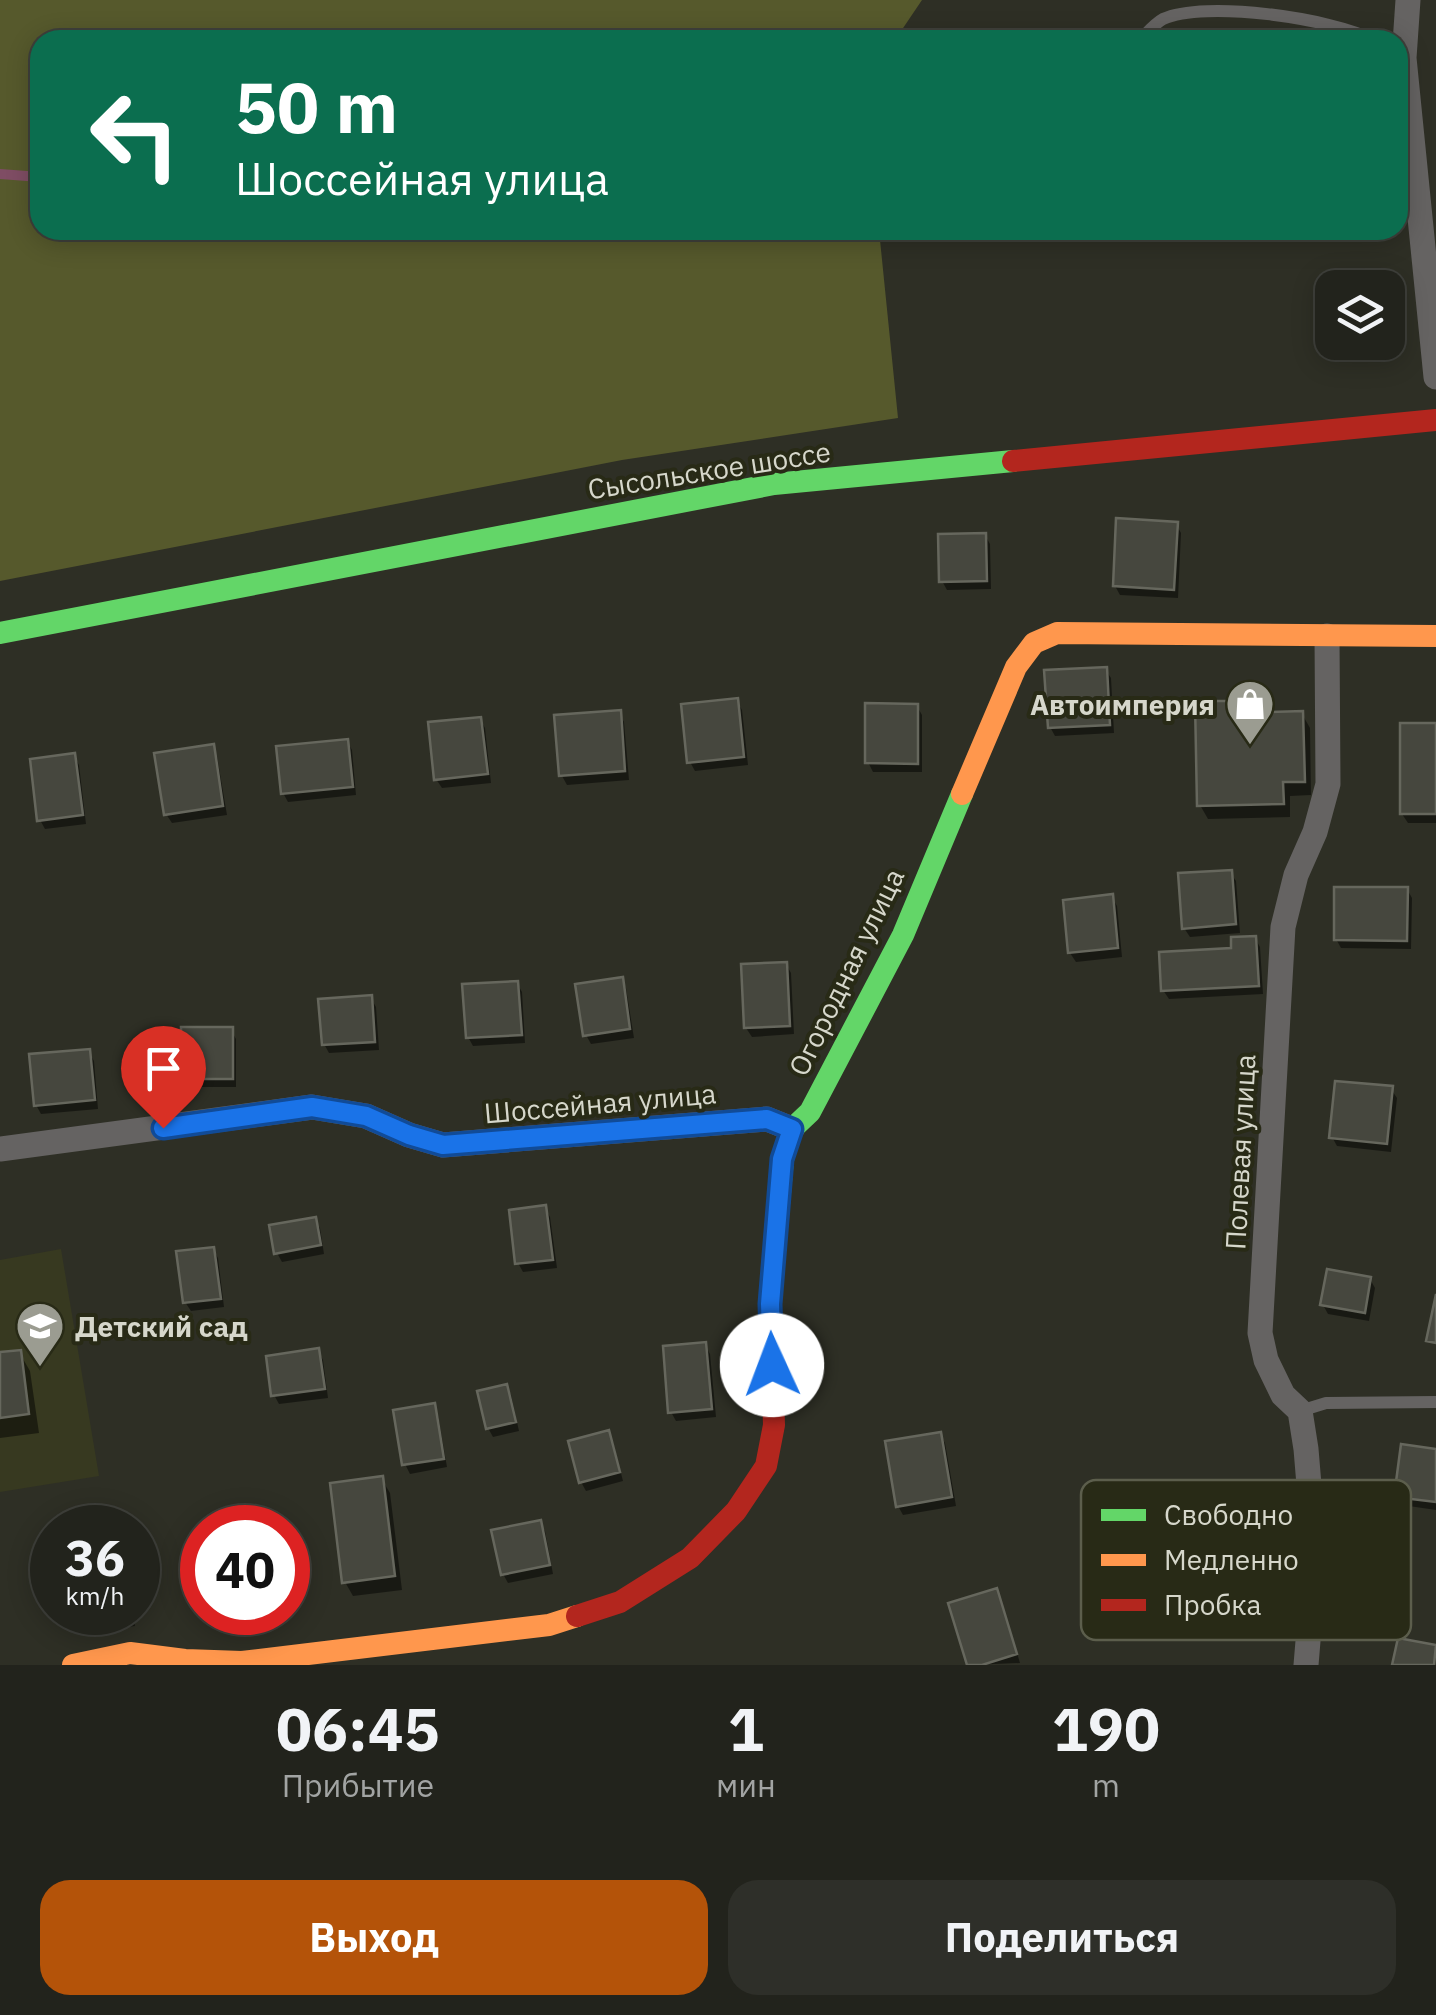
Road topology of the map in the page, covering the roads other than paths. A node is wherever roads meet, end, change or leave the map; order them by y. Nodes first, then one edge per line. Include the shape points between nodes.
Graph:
1 (1408, 0) edge
2 (1150, 30) edge
3 (1344, 30) edge
4 (1404, 30) edge
5 (1408, 170) edge
6 (1436, 377) edge
7 (1436, 420) edge
8 (0, 633) edge
9 (1327, 636) junction
10 (1436, 636) edge
11 (792, 1129) junction
12 (0, 1149) edge
13 (1436, 1402) edge
14 (1300, 1411) junction
15 (1309, 1480) edge
16 (1308, 1640) edge
17 (73, 1665) edge
18 (1306, 1665) edge

1 - 4 street
2 - 3 lane via 1164,17 1199,8 1244,8
5 - 6 street
7 - 8 street, Сысольское шоссе via 774,484
9 - 10 street, Огородная улица
9 - 11 street, Огородная улица via 1057,633 1034,643 1016,667 904,934 810,1112
9 - 14 street, Полевая улица via 1328,784 1283,927 1260,1333 1283,1394
11 - 12 street, Шоссейная улица via 767,1119 443,1145 366,1116 312,1107
11 - 17 street, Огородная улица via 782,1159 770,1304 774,1425 766,1466 736,1512 690,1558 620,1602 549,1625 242,1662 130,1653
13 - 14 lane via 1326,1403
14 - 15 street, Полевая улица
16 - 18 street, Полевая улица

